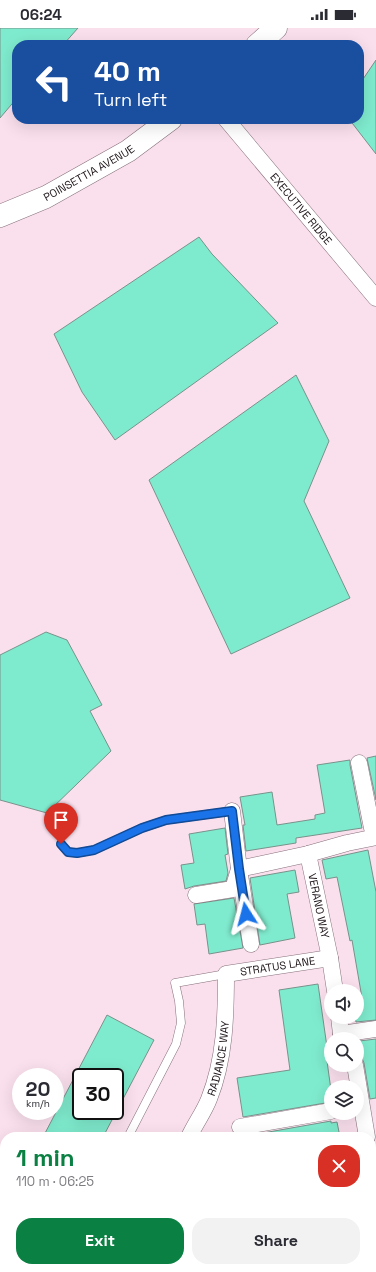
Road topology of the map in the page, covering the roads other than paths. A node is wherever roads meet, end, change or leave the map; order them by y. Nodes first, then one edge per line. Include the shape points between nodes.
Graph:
1 (276, 28) edge
2 (263, 40) edge
3 (164, 124) edge
4 (230, 124) edge
5 (0, 216) edge
6 (376, 298) edge
7 (360, 763) dead end
8 (232, 811) joint
9 (376, 836) edge
10 (61, 844) dead end
11 (308, 854) junction
12 (239, 869) junction
13 (196, 896) dead end
14 (251, 944) dead end
15 (330, 958) junction
16 (226, 974) junction
17 (334, 984) edge
18 (376, 1029) edge
19 (364, 1032) edge
20 (324, 1112) edge
21 (363, 1120) edge
22 (240, 1127) dead end
23 (131, 1132) edge
24 (192, 1132) edge
25 (366, 1132) edge

1 - 2 main road
3 - 5 main road, POINSETTIA AVENUE via 128,151 46,197
4 - 6 street, EXECUTIVE RIDGE
7 - 9 street via 372,828
8 - 10 lane via 166,820 94,850 68,852
8 - 12 street
9 - 11 street
11 - 12 street
11 - 15 street, VERANO WAY
12 - 13 street via 233,889
12 - 14 street
15 - 16 street, STRATUS LANE
15 - 17 street, VERANO WAY
16 - 23 lane via 175,983 181,1024 176,1044
16 - 24 street, RADIANCE WAY via 225,1024 219,1066 209,1099
18 - 19 street
20 - 22 street
21 - 25 street

